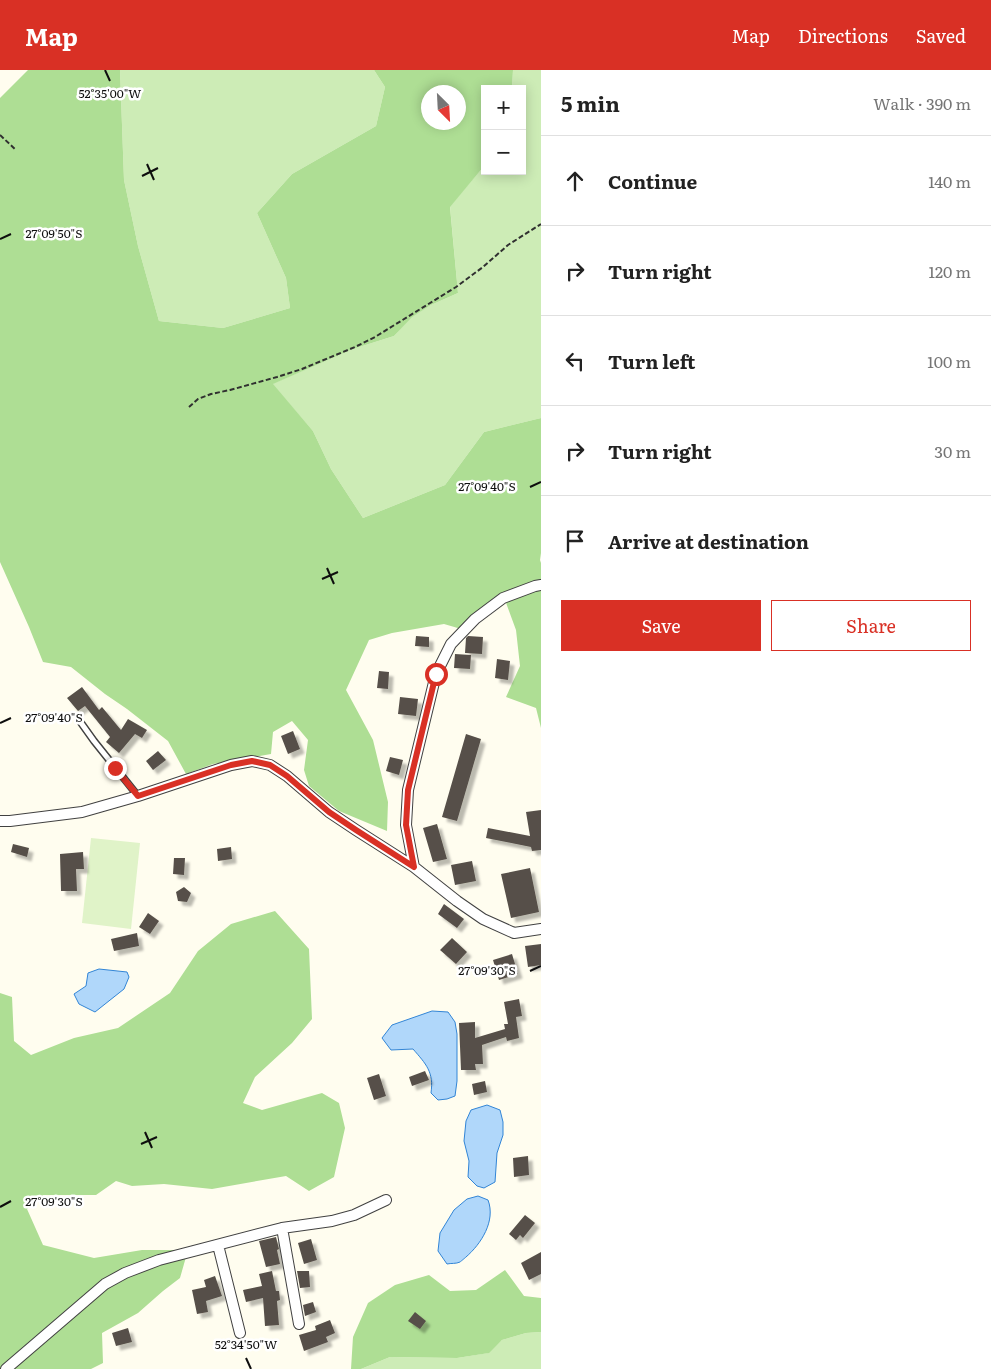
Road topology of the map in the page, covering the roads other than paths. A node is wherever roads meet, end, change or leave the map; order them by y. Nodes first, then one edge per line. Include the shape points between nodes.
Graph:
1 (541, 585) edge
2 (79, 720) dead end
3 (138, 796) junction
4 (0, 821) edge
5 (414, 867) junction
6 (541, 929) edge
7 (386, 1200) dead end
8 (282, 1228) junction
9 (218, 1245) junction
10 (299, 1324) dead end
11 (240, 1333) dead end
12 (6, 1369) edge

1 - 5 street via 503,598 475,619 451,644 436,674 408,790 406,825
2 - 3 lane
3 - 4 street via 82,812
3 - 5 street via 231,765 252,761 270,765 329,812
5 - 6 street via 483,919 514,933
7 - 8 street via 332,1221
8 - 9 street
8 - 10 street
9 - 11 street
9 - 12 street via 159,1260 105,1284

